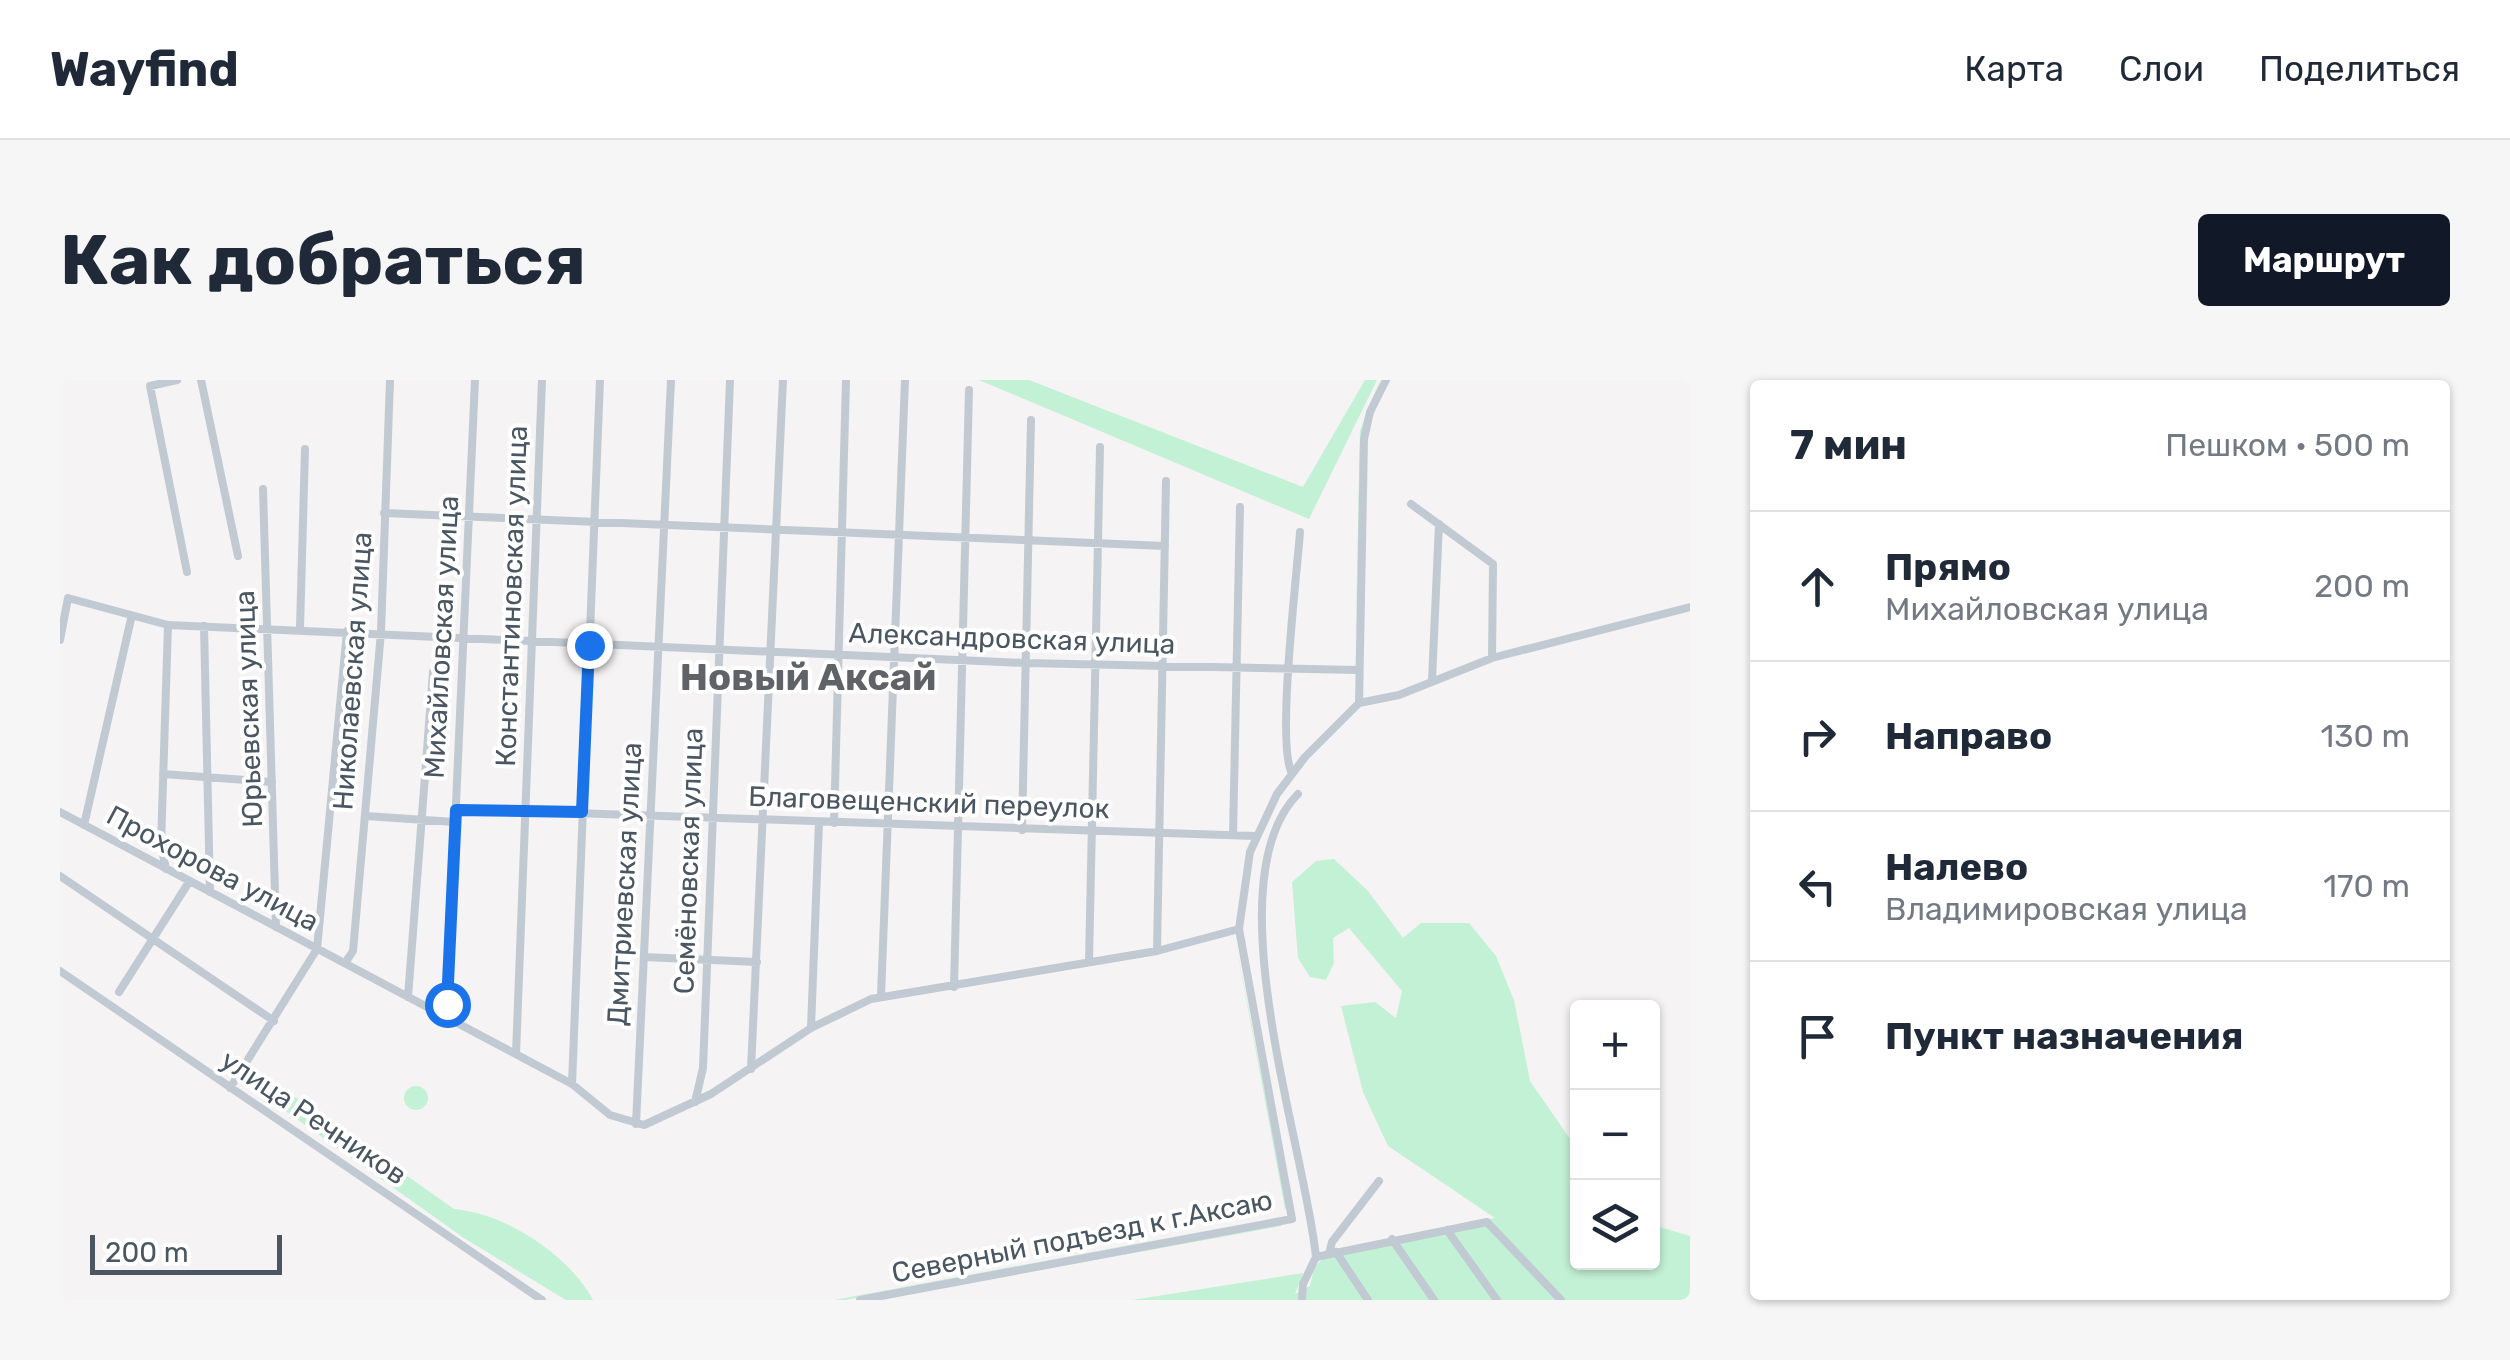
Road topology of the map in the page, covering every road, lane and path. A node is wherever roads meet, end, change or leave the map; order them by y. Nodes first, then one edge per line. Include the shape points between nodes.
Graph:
1 (178, 380) edge
2 (201, 380) edge
3 (390, 380) edge
4 (475, 380) edge
5 (542, 380) edge
6 (600, 380) edge
7 (671, 380) edge
8 (730, 380) edge
9 (783, 380) edge
10 (846, 380) edge
11 (905, 380) edge
12 (1386, 380) edge
13 (970, 390) dead end
14 (1032, 420) dead end
15 (1100, 447) dead end
16 (304, 448) dead end
17 (1166, 481) dead end
18 (263, 489) dead end
19 (1411, 504) dead end
20 (1240, 508) dead end
21 (384, 512) junction
22 (470, 516) junction
23 (535, 518) junction
24 (594, 521) junction
25 (662, 524) junction
26 (1439, 524) junction
27 (722, 525) junction
28 (776, 527) junction
29 (842, 531) junction
30 (1300, 532) dead end
31 (896, 534) junction
32 (967, 535) junction
33 (1027, 539) junction
34 (1098, 542) junction
35 (1165, 546) junction
36 (238, 556) dead end
37 (187, 572) dead end
38 (1690, 607) edge
39 (131, 619) dead end
40 (168, 625) junction
41 (204, 626) junction
42 (269, 628) junction
43 (300, 628) junction
44 (347, 631) junction
45 (381, 632) junction
46 (463, 637) junction
47 (60, 640) edge
48 (530, 642) junction
49 (589, 645) junction
50 (659, 647) junction
51 (718, 650) junction
52 (769, 652) junction
53 (837, 654) junction
54 (894, 656) junction
55 (1492, 658) junction
56 (965, 660) junction
57 (1025, 663) junction
58 (1094, 664) junction
59 (1164, 668) junction
60 (1236, 668) junction
61 (1290, 670) junction
62 (1359, 670) junction
63 (433, 672) dead end
64 (1432, 680) junction
65 (1359, 703) junction
66 (1292, 773) junction
67 (163, 774) junction
68 (208, 777) junction
69 (272, 782) junction
70 (1298, 794) dead end
71 (456, 810) junction
72 (525, 810) junction
73 (60, 812) edge
74 (582, 812) junction
75 (649, 815) junction
76 (366, 816) junction
77 (714, 818) junction
78 (422, 819) junction
79 (762, 819) junction
80 (454, 822) junction
81 (820, 822) junction
82 (834, 822) junction
83 (84, 825) junction
84 (888, 826) junction
85 (960, 828) junction
86 (1022, 830) junction
87 (1094, 830) junction
88 (1161, 833) junction
89 (1233, 835) junction
90 (1255, 836) junction
91 (167, 870) junction
92 (60, 876) edge
93 (189, 882) junction
94 (210, 892) junction
95 (276, 928) junction
96 (1240, 928) junction
97 (152, 938) junction
98 (317, 949) junction
99 (1156, 951) junction
100 (644, 957) junction
101 (707, 960) junction
102 (757, 962) junction
103 (1089, 962) junction
104 (345, 963) junction
105 (60, 971) edge
106 (954, 987) junction
107 (119, 992) dead end
108 (881, 996) junction
109 (408, 997) junction
110 (441, 1015) junction
111 (274, 1021) junction
112 (811, 1028) junction
113 (516, 1054) junction
114 (751, 1069) junction
115 (572, 1084) junction
116 (230, 1088) junction
117 (695, 1102) junction
118 (636, 1124) junction
119 (1379, 1181) dead end
120 (1448, 1230) junction
121 (1392, 1239) junction
122 (1333, 1253) junction
123 (1316, 1257) junction
124 (542, 1300) edge
125 (860, 1300) edge
126 (1302, 1300) edge
127 (1368, 1300) edge
128 (1434, 1300) edge
129 (1496, 1300) edge
130 (1562, 1300) edge

1 - 37 street via 150,386
2 - 36 street
3 - 21 street, Николаевская улица
4 - 22 street, Михайловская улица
5 - 23 street, Константиновская улица
6 - 24 street
7 - 25 street, Дмитриевская улица
8 - 27 street, Семёновская улица
9 - 28 street
10 - 29 street
11 - 31 street
12 - 62 street via 1366,423
13 - 32 street
14 - 33 street
15 - 34 street
16 - 43 street
17 - 35 street
18 - 42 street, Юрьевская улица
19 - 26 street
20 - 60 street
21 - 22 street
21 - 45 street, Николаевская улица
22 - 23 street
22 - 46 street, Михайловская улица
23 - 24 street
23 - 48 street, Константиновская улица
24 - 25 street
24 - 49 street
25 - 27 street
25 - 50 street, Дмитриевская улица
26 - 55 street via 1493,564
26 - 64 street
27 - 28 street
27 - 51 street, Семёновская улица
28 - 29 street
28 - 52 street
29 - 31 street
29 - 53 street
30 - 61 street
31 - 32 street
31 - 54 street
32 - 33 street
32 - 56 street
33 - 34 street
33 - 57 street
34 - 35 street
34 - 58 street
35 - 59 street
38 - 55 street
39 - 83 street
40 - 41 street, Александровская улица
40 - 47 street, Александровская улица via 68,598
40 - 67 street
41 - 42 street, Александровская улица
41 - 68 street
42 - 43 street, Александровская улица
42 - 69 street, Юрьевская улица
43 - 44 street, Александровская улица
44 - 45 street, Александровская улица
44 - 98 street
45 - 46 street, Александровская улица
45 - 76 street, Николаевская улица
46 - 48 street, Александровская улица
46 - 71 street, Михайловская улица
48 - 49 street, Александровская улица
48 - 72 street, Константиновская улица
49 - 50 street, Александровская улица
49 - 74 street
50 - 51 street, Александровская улица
50 - 75 street, Дмитриевская улица
51 - 52 street, Александровская улица
51 - 77 street, Семёновская улица
52 - 53 street, Александровская улица
52 - 79 street
53 - 54 street, Александровская улица
53 - 82 street
54 - 56 street, Александровская улица
54 - 84 street
55 - 64 street
56 - 57 street, Александровская улица
56 - 85 street
57 - 58 street, Александровская улица
57 - 86 street
58 - 59 street, Александровская улица
58 - 87 street
59 - 60 street, Александровская улица
59 - 88 street
60 - 61 street, Александровская улица
60 - 89 street
61 - 62 street, Александровская улица
61 - 66 street
62 - 65 street
63 - 78 street
64 - 65 street
65 - 66 street, Северный подъезд к г.Аксаю
66 - 90 street, Северный подъезд к г.Аксаю
67 - 68 street
67 - 91 street via 160,845
68 - 69 street
68 - 94 street
69 - 95 street, Юрьевская улица
70 - 123 street via 1265,855 1266,1002
71 - 72 street, Благовещенский переулок
71 - 80 street, Михайловская улица
72 - 74 street, Благовещенский переулок
72 - 113 street, Константиновская улица
73 - 83 street, Прохорова улица
74 - 75 street, Благовещенский переулок
74 - 115 street
75 - 77 street, Благовещенский переулок
75 - 100 street, Дмитриевская улица
76 - 78 street
76 - 104 street, Николаевская улица via 353,950
77 - 79 street, Благовещенский переулок
77 - 101 street, Семёновская улица
78 - 80 street
78 - 109 street
79 - 81 street, Благовещенский переулок
79 - 102 street
80 - 110 street, Михайловская улица via 447,1004
81 - 82 street, Благовещенский переулок
81 - 112 street
82 - 84 street, Благовещенский переулок
83 - 91 street, Прохорова улица
84 - 85 street, Благовещенский переулок
84 - 108 street
85 - 86 street, Благовещенский переулок
85 - 106 street
86 - 87 street, Благовещенский переулок
87 - 88 street, Благовещенский переулок
87 - 103 street
88 - 89 street, Благовещенский переулок
88 - 99 street
89 - 90 street, Благовещенский переулок
90 - 96 street, Северный подъезд к г.Аксаю via 1242,882
91 - 93 street, Прохорова улица
92 - 97 street
93 - 94 street, Прохорова улица
93 - 97 street
94 - 95 street, Прохорова улица
95 - 98 street, Прохорова улица
96 - 99 street
96 - 125 street, Северный подъезд к г.Аксаю via 1292,1219
97 - 107 street
97 - 111 street
98 - 104 street, Прохорова улица
98 - 111 street
99 - 103 street
100 - 101 street
100 - 118 street, Дмитриевская улица
101 - 102 street
101 - 117 street, Семёновская улица via 703,1068
102 - 114 street
103 - 106 street
104 - 109 street, Прохорова улица
105 - 116 street, улица Речников
106 - 108 street
108 - 112 street
109 - 110 street, Прохорова улица
110 - 113 street, Прохорова улица
111 - 116 street
112 - 114 street
113 - 115 street, Прохорова улица
114 - 117 street
115 - 118 street, Прохорова улица via 600,1109
116 - 124 street, улица Речников
117 - 118 street via 651,1125
119 - 122 street via 1332,1242
120 - 121 street
120 - 129 street
120 - 130 street via 1488,1222
121 - 122 street
121 - 128 street
122 - 123 street
122 - 127 street
123 - 126 street

